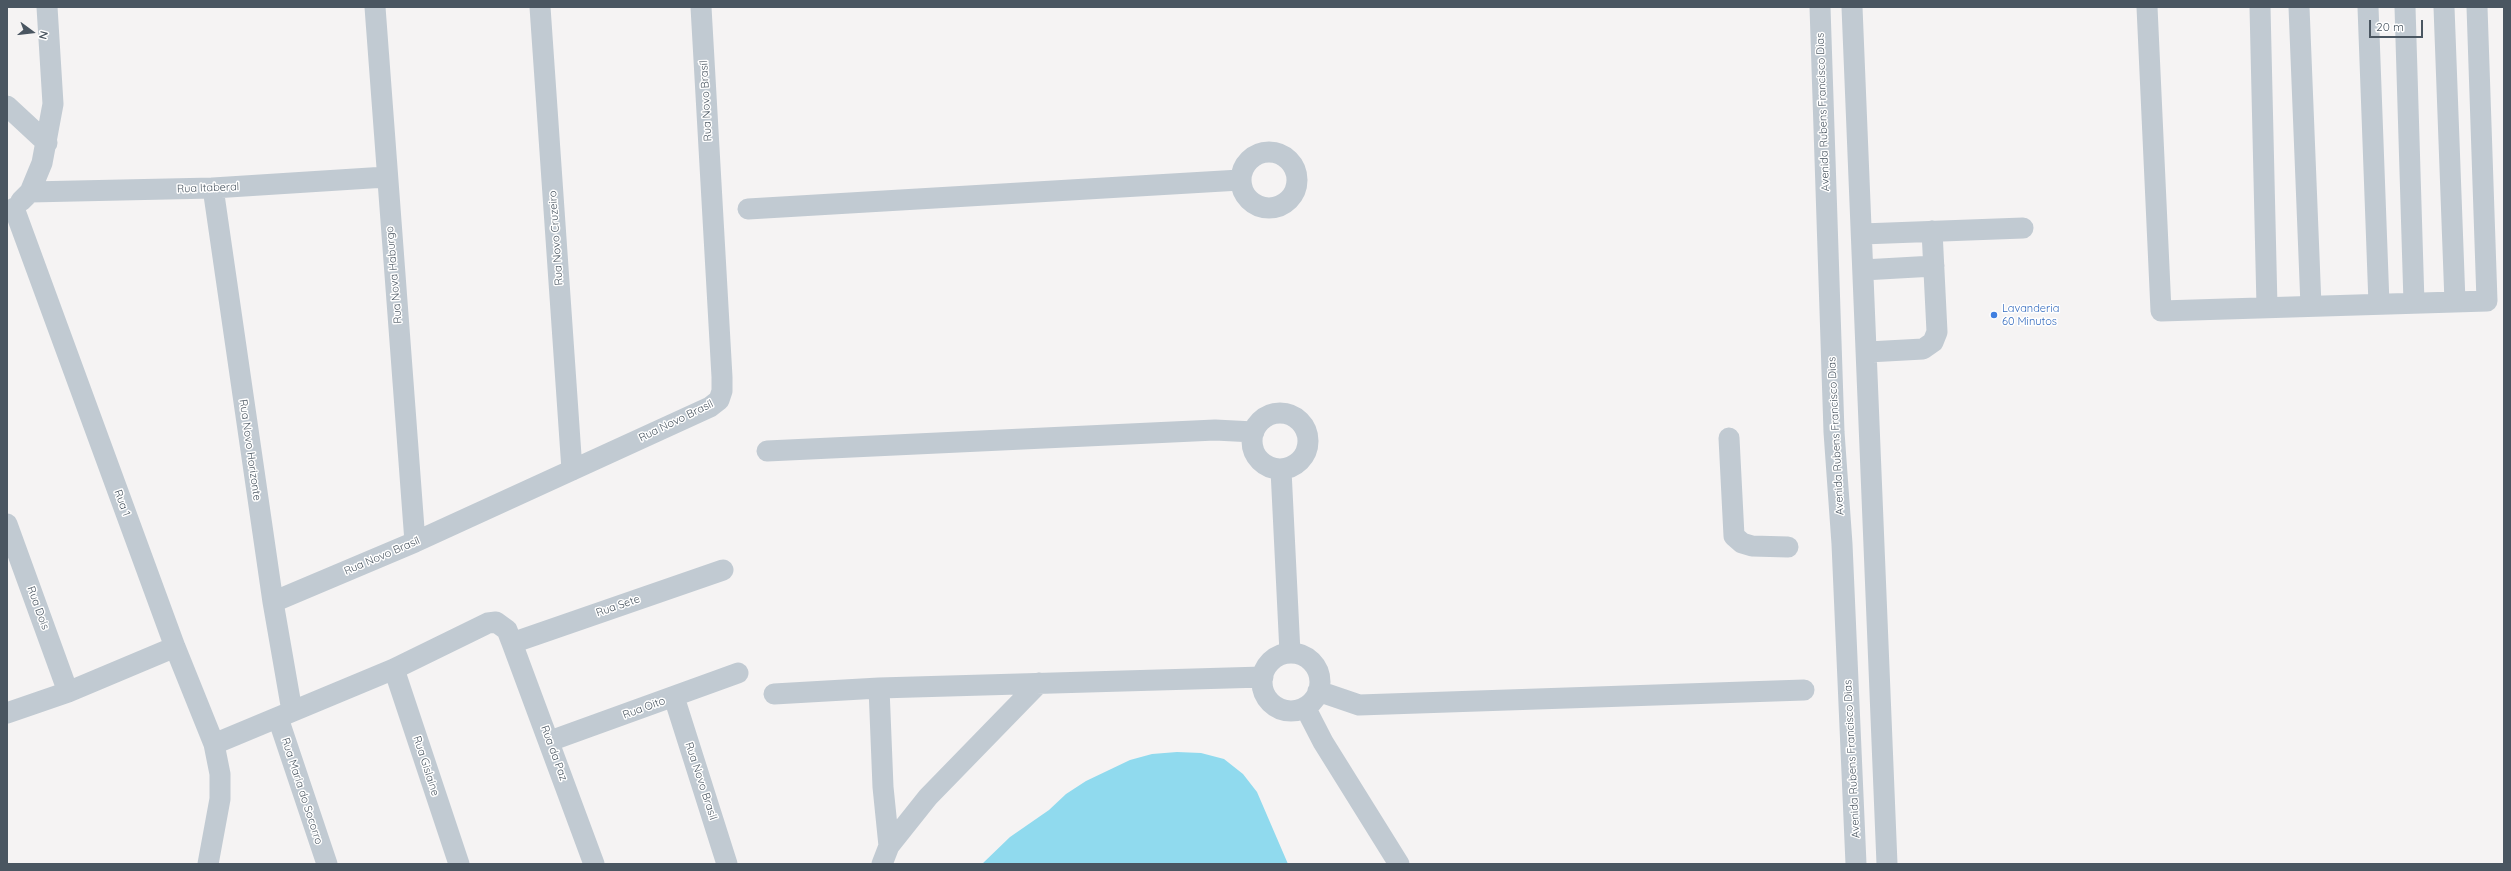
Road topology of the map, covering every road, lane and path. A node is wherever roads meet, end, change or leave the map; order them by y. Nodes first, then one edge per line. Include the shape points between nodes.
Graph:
1 (48, 7) edge
2 (374, 7) edge
3 (540, 7) edge
4 (701, 7) edge
5 (1820, 7) edge
6 (1852, 7) edge
7 (2148, 7) edge
8 (2260, 7) edge
9 (2299, 7) edge
10 (2368, 7) edge
11 (2405, 7) edge
12 (2444, 7) edge
13 (2477, 7) edge
14 (7, 106) edge
15 (47, 143) junction
16 (386, 177) junction
17 (1240, 180) dead end
18 (213, 188) junction
19 (30, 192) junction
20 (748, 209) dead end
21 (11, 212) edge
22 (2022, 228) dead end
23 (1932, 231) junction
24 (1862, 234) junction
25 (1934, 266) junction
26 (1864, 270) junction
27 (2455, 302) junction
28 (2414, 303) junction
29 (2378, 304) junction
30 (2312, 306) junction
31 (2267, 308) junction
32 (1868, 352) junction
33 (1254, 432) junction
34 (1729, 438) dead end
35 (768, 451) dead end
36 (572, 470) junction
37 (1281, 470) junction
38 (7, 524) edge
39 (415, 542) junction
40 (1788, 547) dead end
41 (723, 570) dead end
42 (273, 602) junction
43 (512, 643) junction
44 (175, 648) junction
45 (1290, 653) junction
46 (394, 669) junction
47 (738, 673) dead end
48 (1263, 677) junction
49 (1039, 683) junction
50 (878, 688) junction
51 (1804, 690) dead end
52 (68, 692) junction
53 (1318, 692) junction
54 (774, 694) dead end
55 (674, 697) junction
56 (1305, 708) junction
57 (7, 713) edge
58 (285, 714) junction
59 (550, 741) junction
60 (214, 744) junction
61 (885, 855) edge
62 (208, 864) edge
63 (327, 864) edge
64 (459, 864) edge
65 (594, 864) edge
66 (727, 864) edge
67 (1399, 864) edge
68 (1856, 864) edge
69 (1888, 864) edge

1 - 15 street via 53,104
2 - 16 street, Rua Nova Haburgo
3 - 36 street, Rua Novo Cruzeiro
4 - 36 street, Rua Novo Brasíl via 722,391 718,400 710,407
5 - 68 street, Avenida Rubens Francisco Dias via 1834,432 1842,544
6 - 24 street
7 - 31 street via 2162,311
8 - 31 street
9 - 30 street
10 - 29 street
11 - 28 street
12 - 27 street
13 - 27 street via 2487,301
14 - 15 street
15 - 19 street
16 - 18 street, Rua Itaberal
16 - 39 street, Rua Nova Haburgo
17 - 20 street
18 - 19 street, Rua Itaberal
18 - 42 street, Rua Novo Horizonte
19 - 21 street
21 - 44 street, Rua 1
22 - 23 street
23 - 24 street
23 - 25 street
24 - 26 street
25 - 26 street
25 - 32 street via 1936,332 1933,342 1923,349
26 - 32 street
27 - 28 street
28 - 29 street
29 - 30 street
30 - 31 street
32 - 69 street
33 - 35 street via 1215,430
33 - 37 street via 1253,450 1257,458 1264,465
33 - 37 street via 1264,418 1280,413 1297,418 1304,425 1309,442 1307,451 1296,465
34 - 40 street via 1734,536 1742,543 1752,546
36 - 39 street, Rua Novo Brasíl
37 - 45 street
38 - 52 street, Rua Dois
39 - 42 street, Rua Novo Brasíl
41 - 43 street, Rua Sete
42 - 58 street, Rua Novo Horizonte
43 - 46 street, Rua da Paz via 503,625 488,623
43 - 59 street, Rua da Paz
44 - 52 street
44 - 60 street, Rua 1
45 - 48 street via 1272,660
45 - 53 street via 1301,655 1314,665 1320,680
46 - 58 street
46 - 64 street, Rua Gislaine
47 - 55 street, Rua Oito
48 - 49 street
48 - 56 street via 1265,695 1274,705 1287,711
49 - 50 street
49 - 61 street via 928,797
50 - 54 street
50 - 61 street
51 - 53 street via 1359,705
52 - 57 street
53 - 56 street
55 - 59 street, Rua Oito
55 - 66 street, Rua Novo Brasil
56 - 67 street
58 - 60 street
58 - 63 street, Rua Maria do Socorro
59 - 65 street, Rua da Paz
60 - 62 street, Rua 1 via 220,774 220,799

